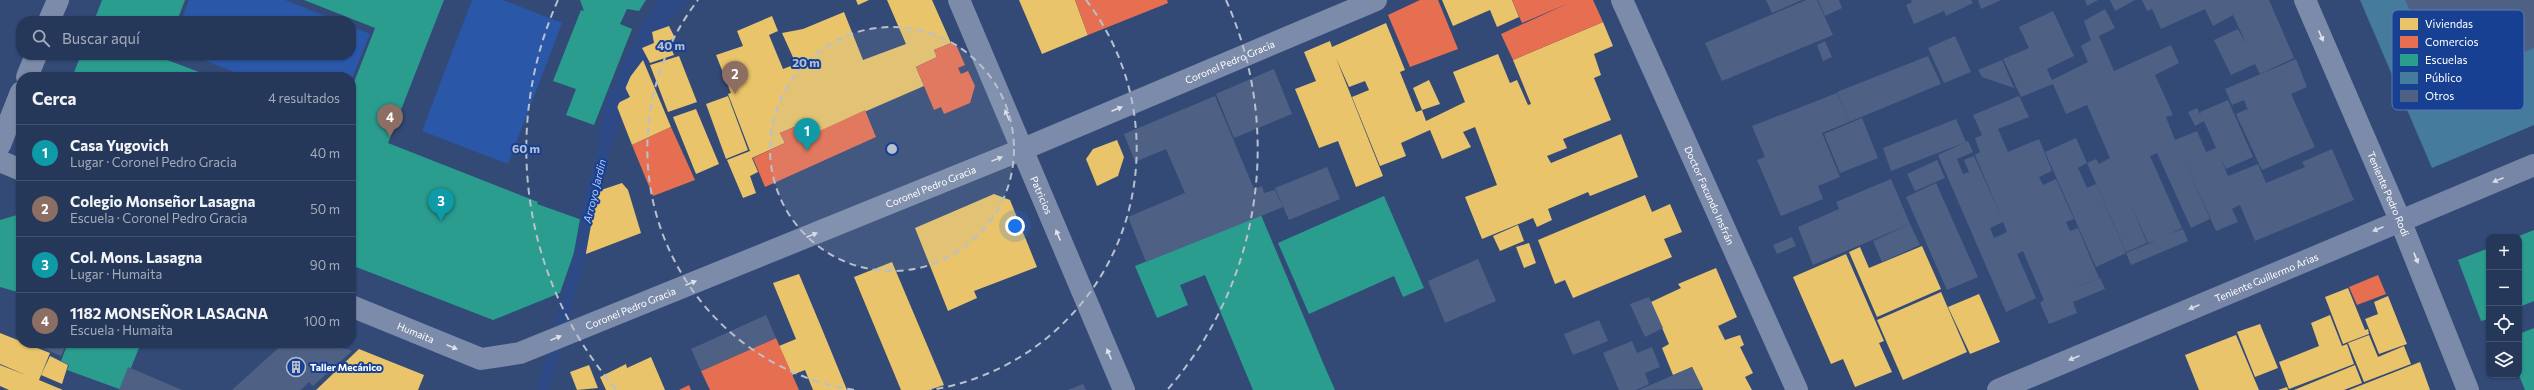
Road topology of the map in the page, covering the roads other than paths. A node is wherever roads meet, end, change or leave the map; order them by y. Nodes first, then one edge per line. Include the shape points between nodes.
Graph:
1 (58, 0) edge
2 (959, 0) edge
3 (1376, 0) edge
4 (1622, 0) edge
5 (2305, 0) edge
6 (51, 16) edge
7 (34, 60) edge
8 (29, 72) edge
9 (16, 105) edge
10 (0, 145) edge
11 (1021, 150) junction
12 (0, 161) edge
13 (2534, 165) edge
14 (16, 168) edge
15 (2400, 220) junction
16 (356, 308) edge
17 (481, 360) joint
18 (1124, 390) edge
19 (1797, 390) edge
20 (1998, 390) edge
21 (2468, 390) edge

1 - 6 street
11 -> 2 street, Patricios
11 -> 3 street, Coronel Pedro Gracia
4 - 19 street, Doctor Facundo Insfrán
5 -> 15 street, Teniente Pedro Rodi
7 - 8 street
9 - 10 street
17 -> 11 street, Coronel Pedro Gracia via 520,353
18 -> 11 street, Patricios
12 - 14 street
13 -> 15 street, Teniente Guillermo Arias
15 -> 20 street, Teniente Guillermo Arias
15 -> 21 street, Teniente Pedro Rodi
16 -> 17 street, Humaita

